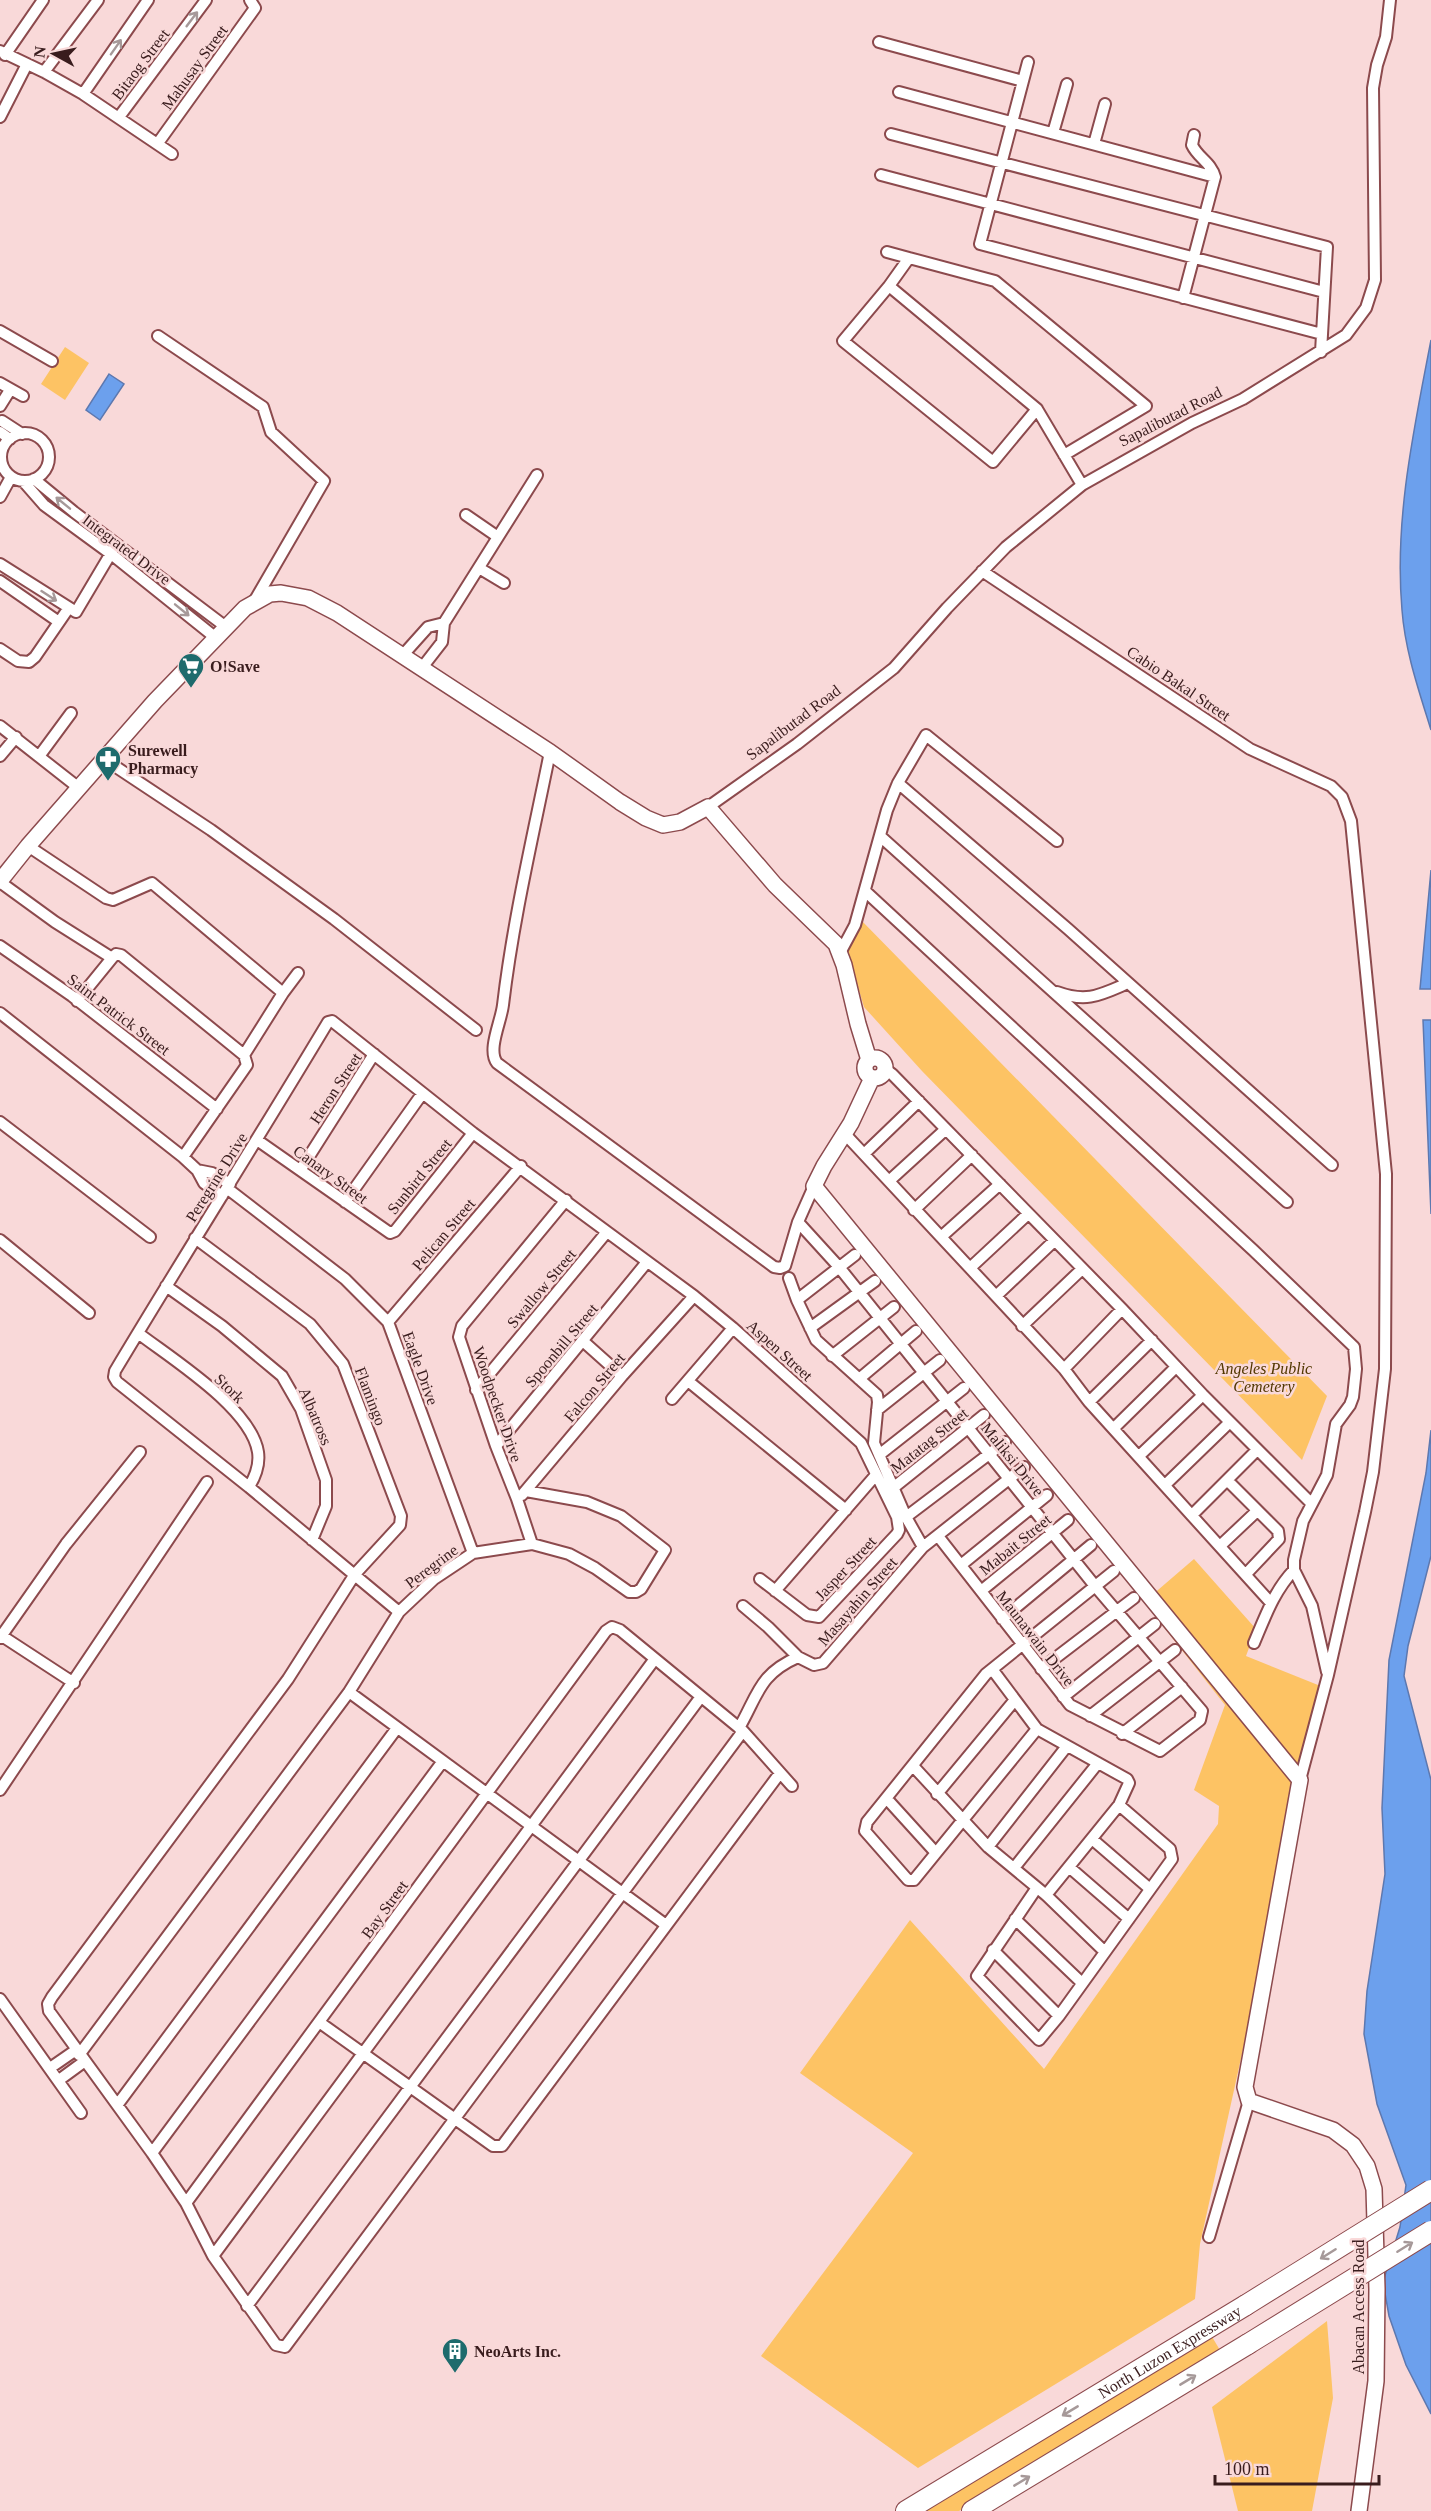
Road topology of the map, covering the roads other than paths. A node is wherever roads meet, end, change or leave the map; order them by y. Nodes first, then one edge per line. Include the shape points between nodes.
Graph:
1 (43, 0) edge
2 (98, 0) edge
3 (148, 0) edge
4 (206, 0) edge
5 (1390, 0) edge
6 (252, 4) edge
7 (879, 42) dead end
8 (3, 53) edge
9 (1028, 62) dead end
10 (27, 64) junction
11 (44, 72) junction
12 (1023, 81) junction
13 (1066, 84) dead end
14 (899, 92) dead end
15 (83, 94) junction
16 (1105, 104) dead end
17 (2, 110) edge
18 (119, 117) junction
19 (1012, 122) junction
20 (1053, 133) junction
21 (891, 134) dead end
22 (1194, 135) dead end
23 (158, 143) junction
24 (1094, 144) junction
25 (172, 154) dead end
26 (1001, 163) junction
27 (881, 175) dead end
28 (1215, 177) junction
29 (990, 204) junction
30 (1205, 216) junction
31 (887, 252) dead end
32 (1194, 257) junction
33 (909, 258) junction
34 (889, 286) junction
35 (1324, 292) junction
36 (1183, 298) junction
37 (0, 331) edge
38 (1322, 334) junction
39 (158, 336) dead end
40 (1321, 352) junction
41 (52, 361) dead end
42 (0, 383) edge
43 (10, 390) junction
44 (23, 396) dead end
45 (0, 406) edge
46 (1037, 409) junction
47 (1, 427) edge
48 (22, 434) junction
49 (10, 439) junction
50 (1064, 455) junction
51 (537, 476) dead end
52 (11, 477) junction
53 (34, 479) junction
54 (23, 481) junction
55 (1082, 485) junction
56 (0, 497) edge
57 (466, 515) dead end
58 (92, 524) junction
59 (85, 535) junction
60 (498, 537) junction
61 (116, 543) junction
62 (111, 554) junction
63 (0, 564) edge
64 (479, 568) junction
65 (982, 571) junction
66 (0, 581) edge
67 (504, 583) dead end
68 (255, 600) junction
69 (68, 609) junction
70 (59, 621) junction
71 (444, 623) junction
72 (221, 632) junction
73 (0, 649) edge
74 (402, 656) junction
75 (421, 669) junction
76 (71, 712) dead end
77 (0, 726) edge
78 (16, 737) junction
79 (550, 752) junction
80 (40, 755) junction
81 (0, 756) edge
82 (104, 759) junction
83 (898, 783) junction
84 (79, 788) junction
85 (708, 807) junction
86 (880, 836) junction
87 (1058, 841) dead end
88 (28, 846) junction
89 (5, 863) edge
90 (0, 882) edge
91 (865, 891) junction
92 (0, 946) edge
93 (840, 953) junction
94 (112, 958) junction
95 (298, 973) dead end
96 (1128, 983) junction
97 (1053, 990) junction
98 (283, 993) junction
99 (78, 1001) junction
100 (0, 1013) edge
101 (476, 1029) dead end
102 (375, 1054) junction
103 (244, 1055) junction
104 (878, 1074) junction
105 (423, 1094) junction
106 (919, 1101) junction
107 (217, 1108) junction
108 (0, 1122) edge
109 (946, 1129) junction
110 (473, 1133) junction
111 (845, 1134) junction
112 (257, 1140) junction
113 (864, 1154) junction
114 (972, 1155) junction
115 (183, 1157) junction
116 (1332, 1165) dead end
117 (520, 1166) junction
118 (301, 1169) junction
119 (889, 1181) junction
120 (1000, 1184) junction
121 (814, 1186) junction
122 (227, 1190) junction
123 (566, 1200) junction
124 (345, 1202) junction
125 (1287, 1202) dead end
126 (914, 1210) junction
127 (1028, 1214) junction
128 (798, 1222) junction
129 (386, 1232) joint
130 (606, 1233) junction
131 (150, 1237) dead end
132 (941, 1237) junction
133 (195, 1238) junction
134 (0, 1240) edge
135 (1054, 1241) junction
136 (855, 1255) dead end
137 (648, 1262) junction
138 (839, 1267) junction
139 (970, 1268) junction
140 (1082, 1269) junction
141 (789, 1278) dead end
142 (875, 1281) dead end
143 (166, 1286) junction
144 (859, 1292) junction
145 (694, 1296) junction
146 (996, 1296) junction
147 (797, 1300) junction
148 (894, 1306) dead end
149 (1122, 1309) junction
150 (89, 1313) dead end
151 (880, 1317) junction
152 (388, 1322) junction
153 (1022, 1326) junction
154 (733, 1328) junction
155 (810, 1328) junction
156 (916, 1331) dead end
157 (138, 1333) junction
158 (1152, 1340) junction
159 (584, 1342) junction
160 (902, 1343) junction
161 (832, 1356) junction
162 (940, 1360) dead end
163 (1176, 1367) junction
164 (1064, 1369) junction
165 (926, 1372) junction
166 (622, 1376) junction
167 (859, 1379) junction
168 (688, 1381) junction
169 (964, 1388) dead end
170 (476, 1390) junction
171 (1203, 1395) junction
172 (672, 1399) dead end
173 (948, 1401) junction
174 (1089, 1402) junction
175 (877, 1410) junction
176 (984, 1415) dead end
177 (1230, 1422) junction
178 (969, 1427) junction
179 (1114, 1428) junction
180 (1005, 1442) dead end
181 (496, 1446) junction
182 (1257, 1450) junction
183 (140, 1452) dead end
184 (990, 1453) junction
185 (879, 1455) junction
186 (1139, 1456) junction
187 (1024, 1467) dead end
188 (875, 1476) junction
189 (1010, 1478) junction
190 (1227, 1480) junction
191 (207, 1482) dead end
192 (1166, 1484) junction
193 (249, 1487) junction
194 (893, 1488) junction
195 (526, 1491) junction
196 (1047, 1495) dead end
197 (517, 1499) junction
198 (1311, 1503) junction
199 (1033, 1507) junction
200 (846, 1510) junction
201 (1257, 1511) junction
202 (1193, 1515) junction
203 (906, 1517) junction
204 (1068, 1520) dead end
205 (1053, 1532) junction
206 (938, 1536) junction
207 (312, 1540) junction
208 (532, 1544) junction
209 (1091, 1545) dead end
210 (1221, 1545) junction
211 (923, 1547) junction
212 (474, 1553) junction
213 (1074, 1559) junction
214 (961, 1565) junction
215 (1294, 1570) junction
216 (1114, 1571) dead end
217 (355, 1574) junction
218 (1246, 1574) junction
219 (760, 1579) dead end
220 (1095, 1586) junction
221 (775, 1591) junction
222 (981, 1591) junction
223 (1134, 1598) dead end
224 (1271, 1603) junction
225 (743, 1606) dead end
226 (1117, 1611) junction
227 (399, 1612) junction
228 (1002, 1619) junction
229 (1155, 1624) dead end
230 (1, 1637) edge
231 (1139, 1637) junction
232 (1254, 1643) dead end
233 (1021, 1646) junction
234 (1175, 1650) dead end
235 (798, 1658) junction
236 (654, 1660) junction
237 (1160, 1662) junction
238 (992, 1669) junction
239 (1041, 1669) junction
240 (1328, 1675) junction
241 (74, 1683) junction
242 (1182, 1687) junction
243 (349, 1692) junction
244 (1063, 1697) junction
245 (700, 1698) junction
246 (1014, 1701) junction
247 (1090, 1716) junction
248 (397, 1728) junction
249 (1037, 1729) junction
250 (741, 1730) junction
251 (1122, 1734) junction
252 (1067, 1746) junction
253 (1161, 1751) joint
254 (443, 1761) junction
255 (1098, 1763) junction
256 (913, 1766) junction
257 (780, 1773) junction
258 (1300, 1780) junction
259 (792, 1786) dead end
260 (0, 1790) edge
261 (488, 1794) junction
262 (938, 1794) junction
263 (887, 1799) junction
264 (1119, 1805) junction
265 (962, 1821) junction
266 (531, 1826) junction
267 (1092, 1839) junction
268 (988, 1847) junction
269 (936, 1853) junction
270 (579, 1862) junction
271 (1068, 1867) junction
272 (1014, 1868) junction
273 (1150, 1888) junction
274 (1035, 1889) junction
275 (623, 1894) junction
276 (1046, 1895) junction
277 (1015, 1919) junction
278 (1129, 1919) junction
279 (666, 1925) junction
280 (993, 1950) junction
281 (1105, 1952) junction
282 (1082, 1983) junction
283 (0, 1999) edge
284 (1059, 2016) junction
285 (320, 2022) junction
286 (363, 2054) junction
287 (80, 2055) junction
288 (50, 2068) junction
289 (59, 2080) junction
290 (409, 2086) junction
291 (1249, 2101) junction
292 (118, 2104) junction
293 (81, 2113) dead end
294 (454, 2119) junction
295 (152, 2153) junction
296 (1431, 2190) edge
297 (186, 2203) junction
298 (1431, 2231) edge
299 (1209, 2236) dead end
300 (213, 2256) junction
301 (247, 2306) junction
302 (906, 2511) edge
303 (972, 2511) edge
304 (1359, 2511) edge

1 - 8 street
2 - 11 street
15 -> 3 street
18 -> 4 street, Bitaog Street
5 - 40 street, Sapalibutad Road via 1386,37 1373,88 1375,280 1366,308 1357,321 1346,335
6 - 23 street, Mahusay Street
7 - 12 street
8 - 10 street
9 - 12 street
10 - 11 street
10 - 17 street
11 - 15 street
12 - 19 street
13 - 20 street
14 - 19 street
15 - 18 street
16 - 24 street
18 - 23 street
19 - 20 street
19 - 26 street
20 - 24 street
21 - 26 street
22 - 28 street via 1194,150 1209,162
23 - 25 street
24 - 28 street
26 - 29 street
26 - 30 street
27 - 29 street
28 - 30 street
29 - 32 street
29 - 36 street via 980,244
30 - 32 street
30 - 35 street via 1326,247
31 - 33 street
32 - 35 street
32 - 36 street
33 - 34 street
33 - 50 street via 995,281 1146,406
34 - 46 street
34 - 46 street via 843,341 993,462
35 - 38 street
36 - 38 street
37 - 41 street
38 - 40 street
39 - 68 street via 263,406 271,432 324,481
40 - 55 street, Sapalibutad Road via 1243,399
42 - 43 street
43 - 44 street
43 - 45 street
46 - 50 street
47 - 48 street
47 - 49 street
48 - 49 street
48 - 53 street via 36,436 46,447 48,462
49 - 52 street via 1,458
50 - 55 street
51 - 60 street
52 - 54 street
52 - 56 street
53 - 54 street
58 -> 53 street, Integrated Drive
54 - 59 street, Integrated Drive via 44,505
55 - 65 street, Sapalibutad Road
57 - 60 street
58 - 59 street
58 - 61 street, Integrated Drive
59 - 62 street, Integrated Drive
60 - 64 street
61 - 62 street
61 - 72 street, Integrated Drive
62 - 69 street via 77,611
62 -> 72 street, Integrated Drive
63 -> 69 street
64 - 67 street
64 - 71 street
65 - 85 street, Sapalibutad Road via 894,668
65 - 240 street, Cabio Bakal Street via 1250,749 1331,786 1342,797 1351,821 1386,1174 1384,1369 1373,1472
66 - 70 street
68 - 72 street
68 - 74 street, Sapalibutad Road via 281,593 308,598
69 - 70 street
70 - 73 street via 29,662 18,661
71 - 74 street via 428,627
71 - 75 street via 442,642
72 - 82 street
74 - 75 street, Sapalibutad Road
75 - 79 street, Sapalibutad Road
76 - 80 street
77 - 78 street
78 - 80 street
78 - 81 street
79 - 85 street, Sapalibutad Road via 620,802 663,825 681,822
79 - 128 street via 493,1058 774,1267 785,1266
80 - 84 street
82 - 84 street
82 - 101 street via 334,919
83 - 86 street
83 - 87 street via 926,735
83 - 96 street
84 - 88 street
85 - 93 street via 791,902 828,934
86 - 91 street
86 - 97 street
88 - 89 street
88 - 98 street via 106,898 113,900 152,883
89 - 90 street
90 - 94 street
91 - 93 street via 855,925
91 - 198 street via 1354,1347 1353,1397 1336,1424 1327,1475
92 - 99 street, Saint Patrick Street
93 - 104 street via 869,1060 881,1060
94 - 99 street
94 - 103 street via 121,955
95 - 98 street
96 - 97 street via 1085,999
96 - 116 street
97 - 125 street
98 - 103 street
99 - 107 street, Saint Patrick Street
100 - 115 street
102 - 105 street, Peregrine Drive
102 - 112 street, Peregrine Drive via 337,1023 328,1022
102 - 118 street, Heron Street
103 - 107 street via 247,1065
104 - 106 street via 892,1074
104 - 111 street
105 - 110 street, Peregrine Drive
105 - 124 street
106 - 109 street
106 - 113 street
107 - 115 street
108 - 131 street
109 - 114 street
109 - 119 street
110 - 117 street, Peregrine Drive
110 - 129 street, Sunbird Street via 394,1231
111 - 113 street
111 - 121 street
112 - 118 street, Canary Street
112 - 122 street, Peregrine Drive
113 - 119 street
114 - 120 street
114 - 126 street
115 - 122 street, Eagle Drive via 196,1170 212,1173
117 - 123 street, Peregrine Drive
117 - 152 street, Pelican Street
118 - 124 street, Canary Street
119 - 126 street
120 - 127 street
120 - 132 street
121 - 128 street
121 - 258 street
122 - 133 street, Peregrine Drive
122 - 152 street, Eagle Drive via 345,1279
123 - 130 street, Peregrine Drive
123 - 170 street, Woodpecker Drive via 462,1326 459,1337
124 - 129 street, Canary Street
126 - 132 street
127 - 135 street
127 - 139 street
128 - 138 street, Maliksi Drive
130 - 137 street, Peregrine Drive
130 - 170 street, Swallow Street
132 - 139 street
133 - 143 street, Peregrine Drive
133 - 217 street, Flamingo via 310,1324 343,1364 401,1516 397,1531
134 - 150 street
135 - 140 street
135 - 146 street
136 - 138 street
137 - 145 street, Aspen Street
137 - 159 street, Spoonbill Street
138 - 144 street, Maliksi Drive
138 - 147 street
139 - 146 street
140 - 149 street
140 - 153 street
141 - 147 street
142 - 144 street
143 - 157 street, Peregrine Drive
143 - 207 street, Albatross via 282,1376 301,1409 326,1480 326,1506
144 - 151 street, Maliksi Drive
144 - 155 street
145 - 154 street, Aspen Street
145 - 166 street, Falcon Street
146 - 153 street
147 - 155 street
148 - 151 street
149 - 158 street
149 - 164 street
151 - 160 street, Maliksi Drive
151 - 161 street
152 - 212 street, Eagle Drive
153 - 164 street
154 - 168 street
154 - 188 street, Aspen Street via 861,1443
155 - 161 street
156 - 160 street
157 - 193 street, Stork via 222,1397 248,1428 258,1452 257,1472
157 - 193 street, Peregrine Drive via 115,1371 117,1382
158 - 163 street
158 - 174 street
159 - 166 street
159 - 181 street, Spoonbill Street
160 - 165 street, Maliksi Drive
160 - 167 street
161 - 167 street
162 - 165 street
163 - 171 street
163 - 179 street
164 - 174 street
165 - 173 street, Maliksi Drive
165 - 175 street
166 - 195 street, Falcon Street
167 - 175 street via 877,1395
168 - 172 street
168 - 200 street
169 - 173 street
170 - 181 street, Woodpecker Drive
171 - 177 street
171 - 186 street
173 - 178 street, Maliksi Drive
173 - 185 street
174 - 179 street
175 - 185 street via 873,1438
176 - 178 street, Matatag Street
177 - 182 street
177 - 192 street
178 - 184 street, Maliksi Drive
178 - 194 street, Matatag Street
179 - 186 street
180 - 184 street
181 - 197 street, Woodpecker Drive
182 - 190 street
182 - 198 street
183 - 230 street via 66,1544
184 - 189 street, Maliksi Drive
184 - 203 street
185 - 194 street
186 - 192 street
187 - 189 street
188 - 200 street
188 - 221 street, Jasper Street via 897,1517 897,1534 819,1617 807,1615
189 - 199 street, Maliksi Drive
189 - 206 street
190 - 201 street
190 - 202 street
191 - 241 street
192 - 202 street
193 - 207 street, Peregrine Drive
194 - 203 street
195 - 197 street, Falcon Street
195 - 208 street, Peregrine via 586,1502 621,1516 665,1550 641,1589 629,1592 569,1554
196 - 199 street
197 - 208 street, Woodpecker Drive
198 - 215 street via 1297,1541
199 - 205 street, Maliksi Drive
199 - 214 street
200 - 221 street
201 - 210 street
201 - 218 street via 1278,1531 1279,1539
202 - 210 street
203 - 211 street
204 - 205 street, Mabait Street
205 - 213 street, Maliksi Drive
205 - 222 street, Mabait Street
206 - 211 street
206 - 214 street, Maunawain Drive
207 - 217 street, Peregrine Drive
208 - 212 street, Peregrine
209 - 213 street
210 - 218 street
211 - 235 street, Masayahin Street via 824,1663 814,1665
212 - 227 street, Peregrine via 434,1579
213 - 220 street, Maliksi Drive
213 - 228 street
214 - 222 street, Maunawain Drive
215 - 224 street
215 - 240 street via 1312,1606
216 - 220 street
217 - 227 street, Peregrine Drive
217 - 287 street, Flamingo via 288,1679 52,1997 49,2011
218 - 224 street
219 - 221 street, Jasper Street
220 - 226 street, Maliksi Drive
220 - 233 street
222 - 228 street, Maunawain Drive
223 - 226 street
224 - 232 street
225 - 235 street
226 - 231 street, Maliksi Drive
226 - 239 street
227 - 243 street, Peregrine
228 - 233 street, Maunawain Drive
229 - 231 street
230 - 241 street
231 - 237 street, Maliksi Drive
231 - 244 street
233 - 238 street
233 - 239 street, Maunawain Drive
234 - 237 street
235 - 250 street via 779,1665 768,1677 758,1690
236 - 245 street
236 - 261 street, Bay Street via 620,1630 612,1627 606,1631
236 - 266 street
237 - 242 street, Maliksi Drive
237 - 247 street
238 - 246 street
238 - 256 street
239 - 244 street, Maunawain Drive
240 - 258 street, Cabio Bakal Street
241 - 260 street
242 - 251 street
242 - 253 street, Maliksi Drive via 1202,1716
243 - 248 street
243 - 287 street, Peregrine
244 - 247 street, Maunawain Drive via 1070,1706
245 - 250 street
245 - 270 street
246 - 249 street
246 - 262 street
247 - 251 street, Maunawain Drive
248 - 254 street
248 - 292 street
249 - 252 street
249 - 265 street
250 - 257 street
250 - 275 street
251 - 253 street, Maunawain Drive
252 - 255 street
252 - 268 street
254 - 261 street
254 - 295 street
255 - 264 street via 1127,1779 1129,1783
255 - 272 street
256 - 262 street
256 - 263 street
257 - 259 street
257 - 279 street
258 - 291 street via 1246,2079
261 - 266 street
261 - 285 street, Bay Street
262 - 265 street
263 - 269 street
263 - 269 street via 867,1822 865,1831 908,1880 914,1880
264 - 267 street
264 - 273 street via 1172,1854
265 - 268 street
265 - 269 street
266 - 270 street
266 - 286 street
267 - 271 street
267 - 273 street
268 - 272 street
270 - 275 street
270 - 290 street
271 - 276 street
271 - 278 street
272 - 274 street
273 - 278 street
274 - 276 street
274 - 277 street
275 - 279 street
275 - 294 street
276 - 281 street
277 - 280 street
277 - 282 street
278 - 281 street
279 - 294 street via 502,2146 493,2146
280 - 284 street
280 - 284 street via 977,1976 1036,2039 1041,2039
281 - 282 street
282 - 284 street
283 - 288 street
285 - 286 street
285 - 297 street, Bay Street
286 - 290 street
286 - 300 street
287 - 288 street
287 - 289 street
287 - 292 street, Flamingo
288 - 289 street
289 - 293 street
290 - 294 street
290 - 301 street
291 - 299 street
291 - 304 street, Abacan Access Road via 1333,2130 1353,2145 1367,2166 1374,2189 1376,2381
292 - 295 street, Flamingo
294 - 301 street, Flamingo via 285,2347 276,2345
295 - 297 street, Flamingo
296 -> 302 highway, North Luzon Expressway, bridge
297 - 300 street, Flamingo
303 -> 298 highway, North Luzon Expressway, bridge
300 - 301 street, Flamingo

